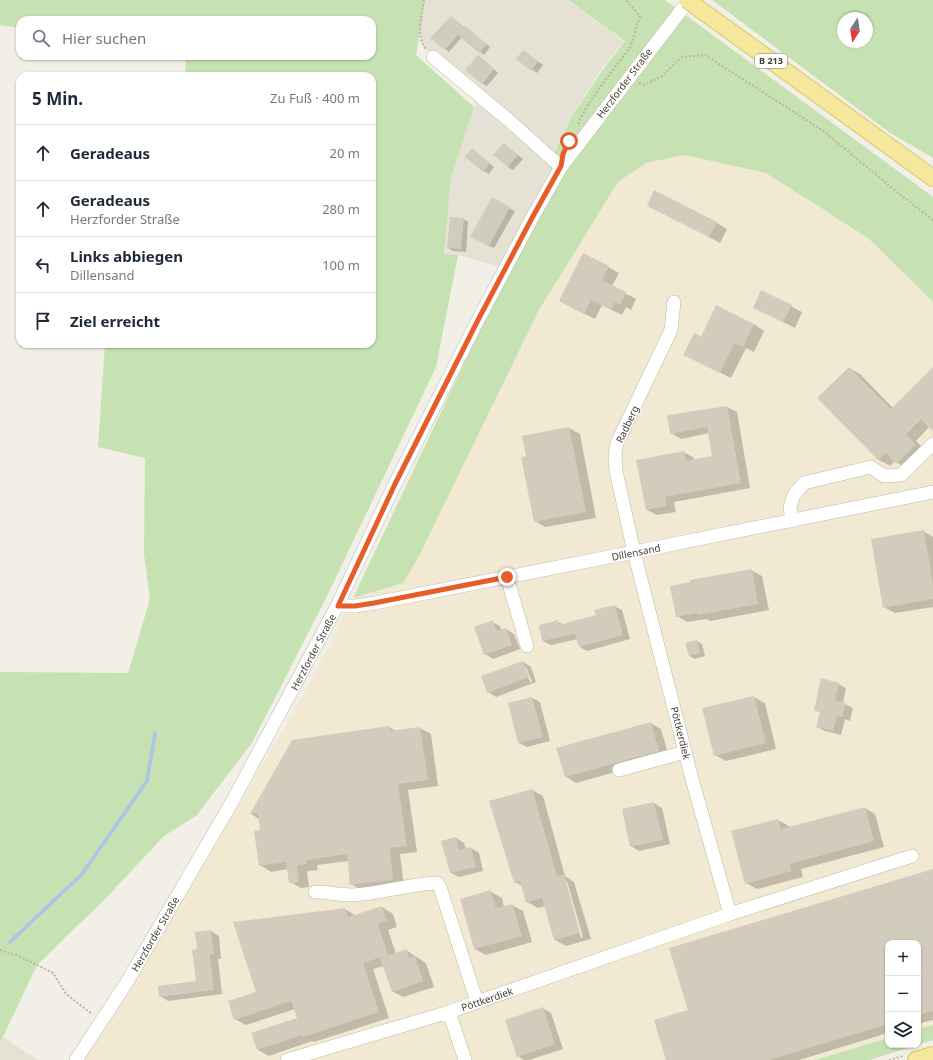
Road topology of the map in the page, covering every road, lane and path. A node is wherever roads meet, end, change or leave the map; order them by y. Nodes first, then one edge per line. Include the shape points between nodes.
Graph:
1 (424, 0) edge
2 (626, 0) edge
3 (688, 0) edge
4 (433, 58) joint
5 (626, 80) junction
6 (576, 128) dead end
7 (561, 166) junction
8 (933, 178) edge
9 (933, 220) edge
10 (674, 302) dead end
11 (933, 444) edge
12 (933, 492) edge
13 (792, 521) junction
14 (634, 552) junction
15 (507, 577) junction
16 (338, 606) junction
17 (527, 646) dead end
18 (685, 752) junction
19 (619, 770) dead end
20 (912, 856) dead end
21 (314, 892) dead end
22 (730, 914) junction
23 (0, 950) edge
24 (477, 1002) junction
25 (449, 1012) junction
26 (101, 1021) junction
27 (933, 1055) edge
28 (76, 1060) edge
29 (287, 1060) edge
30 (465, 1060) edge
31 (916, 1060) edge

1 - 4 path via 420,33 423,46
2 - 6 path via 640,16 630,48 586,108
3 - 5 street, Herzforder Straße
3 - 8 main road, B 213, bridge
4 - 7 street via 512,122
5 - 7 street, Herzforder Straße
5 - 9 path via 644,85 662,76 682,57 705,55 822,130
7 - 16 street, Herzforder Straße via 478,320 395,484
10 - 14 street, Radberg via 671,330 617,443 615,455 616,471
11 - 13 street via 901,475 884,476 871,467 804,483 794,495 790,507
12 - 13 street, Dillensand
13 - 14 street, Dillensand
14 - 15 street, Dillensand
14 - 18 street, Pöttkerdiek
15 - 16 street, Dillensand via 374,603
15 - 17 street
16 - 26 street, Herzforder Straße via 232,802 127,982
18 - 19 street
18 - 22 street, Pöttkerdiek
20 - 22 street, Pöttkerdiek
21 - 24 street via 351,895 438,884
22 - 24 street, Pöttkerdiek
23 - 26 path via 19,956 53,973 66,994
24 - 25 street, Pöttkerdiek
25 - 29 street, Pöttkerdiek
25 - 30 street, Pöttkerdiek
26 - 28 street, Herzforder Straße
27 - 31 main road

